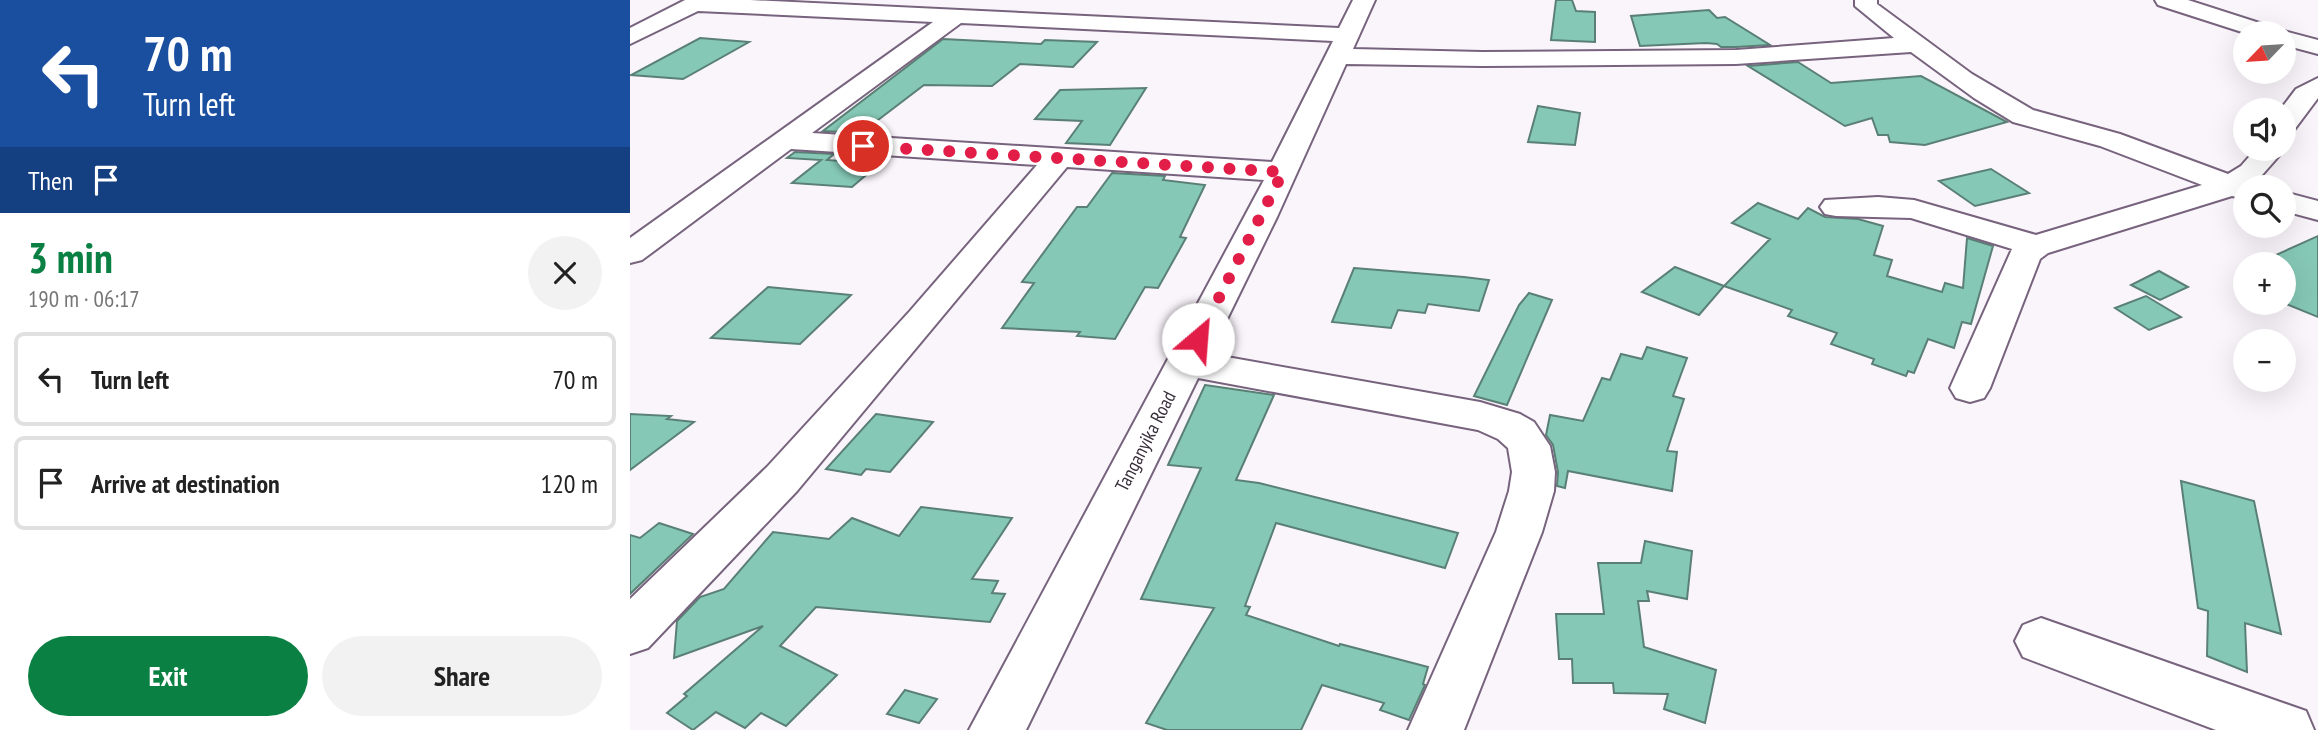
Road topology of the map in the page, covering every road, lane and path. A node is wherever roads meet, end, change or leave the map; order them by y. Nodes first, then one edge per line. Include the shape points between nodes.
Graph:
1 (1364, 0) edge
2 (1866, 0) edge
3 (2166, 0) edge
4 (698, 2) edge
5 (955, 17) junction
6 (2233, 22) edge
7 (630, 37) edge
8 (2296, 41) edge
9 (1917, 44) junction
10 (1341, 46) junction
11 (2318, 47) edge
12 (2318, 86) edge
13 (2296, 107) edge
14 (782, 140) junction
15 (1059, 158) junction
16 (2261, 161) edge
17 (1283, 172) junction
18 (2249, 175) edge
19 (2233, 186) edge
20 (2233, 189) edge
21 (2296, 205) edge
22 (1836, 207) dead end
23 (2318, 211) edge
24 (2036, 246) junction
25 (630, 253) edge
26 (1185, 363) junction
27 (1970, 388) dead end
28 (630, 632) edge
29 (2041, 641) dead end
30 (998, 730) edge
31 (1436, 730) edge
32 (2286, 730) edge

1 - 10 street, Tanganyika Road
2 - 9 street via 1866,5
3 - 6 street
4 - 5 street
4 - 7 street
5 - 10 street
5 - 14 street
8 - 11 street
9 - 10 street via 1722,58 1496,60
9 - 19 street via 2024,116 2136,148
10 - 17 street, Tanganyika Road
12 - 13 street
14 - 15 street
14 - 25 street
15 - 17 street
15 - 28 street via 782,479
16 - 18 street
17 - 26 street, Tanganyika Road
20 - 24 street
21 - 23 street
22 - 24 street via 1914,209
24 - 27 street via 2025,255 2016,274
26 - 30 street, Tanganyika Road
26 - 31 street via 1480,416 1515,428 1525,438 1534,471 1526,515
29 - 32 street

